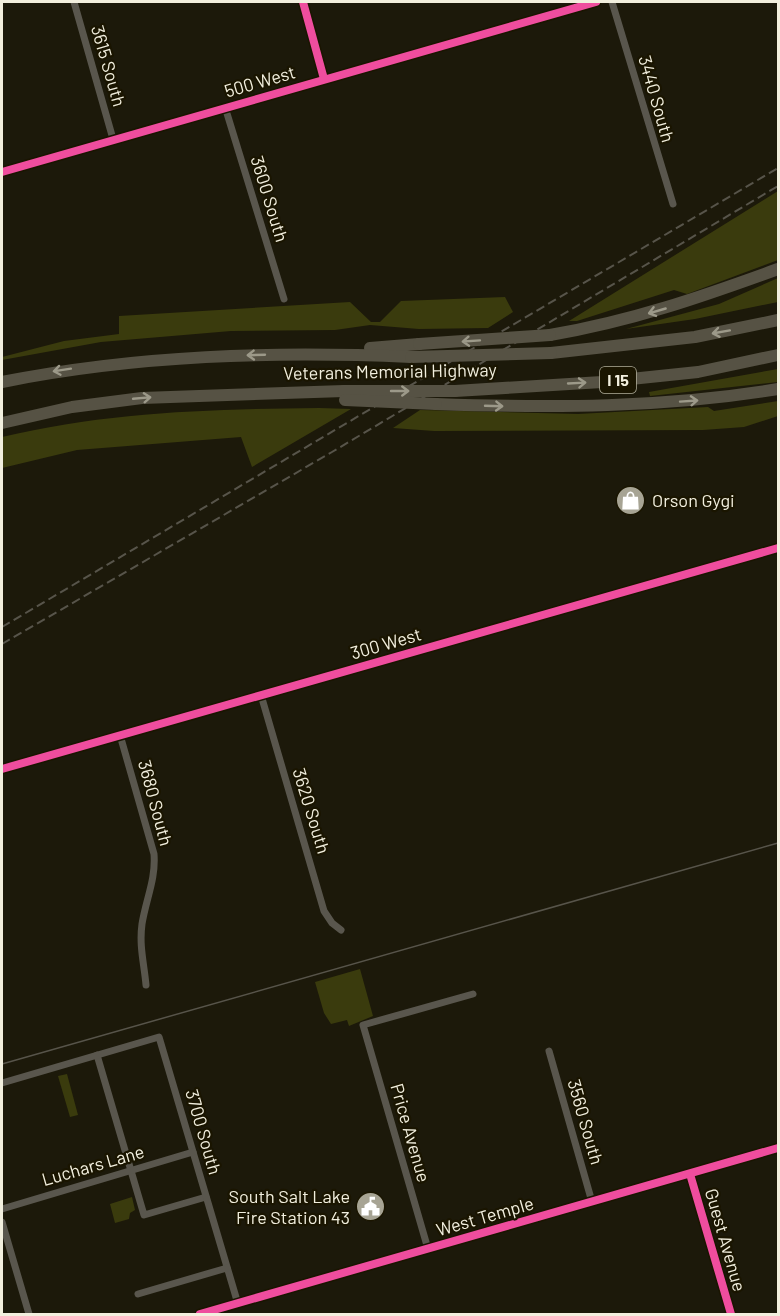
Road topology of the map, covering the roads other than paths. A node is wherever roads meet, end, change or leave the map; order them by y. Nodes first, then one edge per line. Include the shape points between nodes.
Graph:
1 (74, 2) edge
2 (303, 2) edge
3 (596, 2) edge
4 (612, 2) edge
5 (324, 79) junction
6 (225, 107) junction
7 (113, 139) junction
8 (2, 171) edge
9 (673, 204) dead end
10 (778, 269) edge
11 (284, 299) dead end
12 (778, 320) edge
13 (315, 353) junction
14 (778, 355) edge
15 (2, 382) edge
16 (778, 389) edge
17 (344, 395) junction
18 (2, 423) edge
19 (778, 548) edge
20 (261, 695) junction
21 (120, 735) junction
22 (2, 769) edge
23 (341, 930) dead end
24 (146, 985) dead end
25 (473, 994) dead end
26 (549, 1051) dead end
27 (97, 1055) junction
28 (2, 1083) edge
29 (778, 1148) edge
30 (193, 1152) junction
31 (131, 1171) junction
32 (690, 1174) junction
33 (206, 1197) junction
34 (592, 1202) junction
35 (2, 1209) edge
36 (2, 1222) edge
37 (428, 1249) junction
38 (227, 1268) junction
39 (138, 1294) dead end
40 (238, 1304) junction
41 (28, 1314) edge
42 (200, 1314) edge
43 (731, 1314) edge

1 - 7 street, 3615 South
2 - 5 street
3 - 5 main road, 500 West
4 - 9 street, 3440 South
5 - 6 main road, 500 West
6 - 7 main road, 500 West
6 - 11 street, 3600 South
7 - 8 main road, 500 West
10 -> 13 highway, bridge via 609,325 550,335
12 -> 13 highway, Veterans Memorial Highway / I 15, bridge via 695,337 551,353 411,357
13 -> 15 highway, Veterans Memorial Highway / I 15 via 129,362
17 -> 14 highway, Veterans Memorial Highway / I 15, bridge via 602,382 688,373
17 -> 16 highway, bridge via 436,404 583,407 700,400
18 -> 17 highway, Veterans Memorial Highway / I 15 via 72,407 142,398 301,391
19 - 20 street, 300 West
20 - 21 street, 300 West
20 - 23 street, 3620 South via 324,911
21 - 22 street, 300 West
21 - 24 street, 3680 South via 154,854 155,870 140,944
25 - 37 street, Price Avenue via 363,1025
26 - 34 street, 3560 South
27 - 28 street
27 - 30 street, 3700 South via 159,1037
27 - 31 street
29 - 32 street, West Temple
30 - 31 street, Luchars Lane
30 - 33 street, 3700 South
31 - 33 street via 144,1215
31 - 35 street, Luchars Lane
32 - 34 street, West Temple
32 - 43 street, Guest Avenue
33 - 38 street, 3700 South
34 - 37 street, West Temple
36 - 41 street
37 - 40 street, West Temple
38 - 39 street
38 - 40 street, 3700 South
40 - 42 street, West Temple

